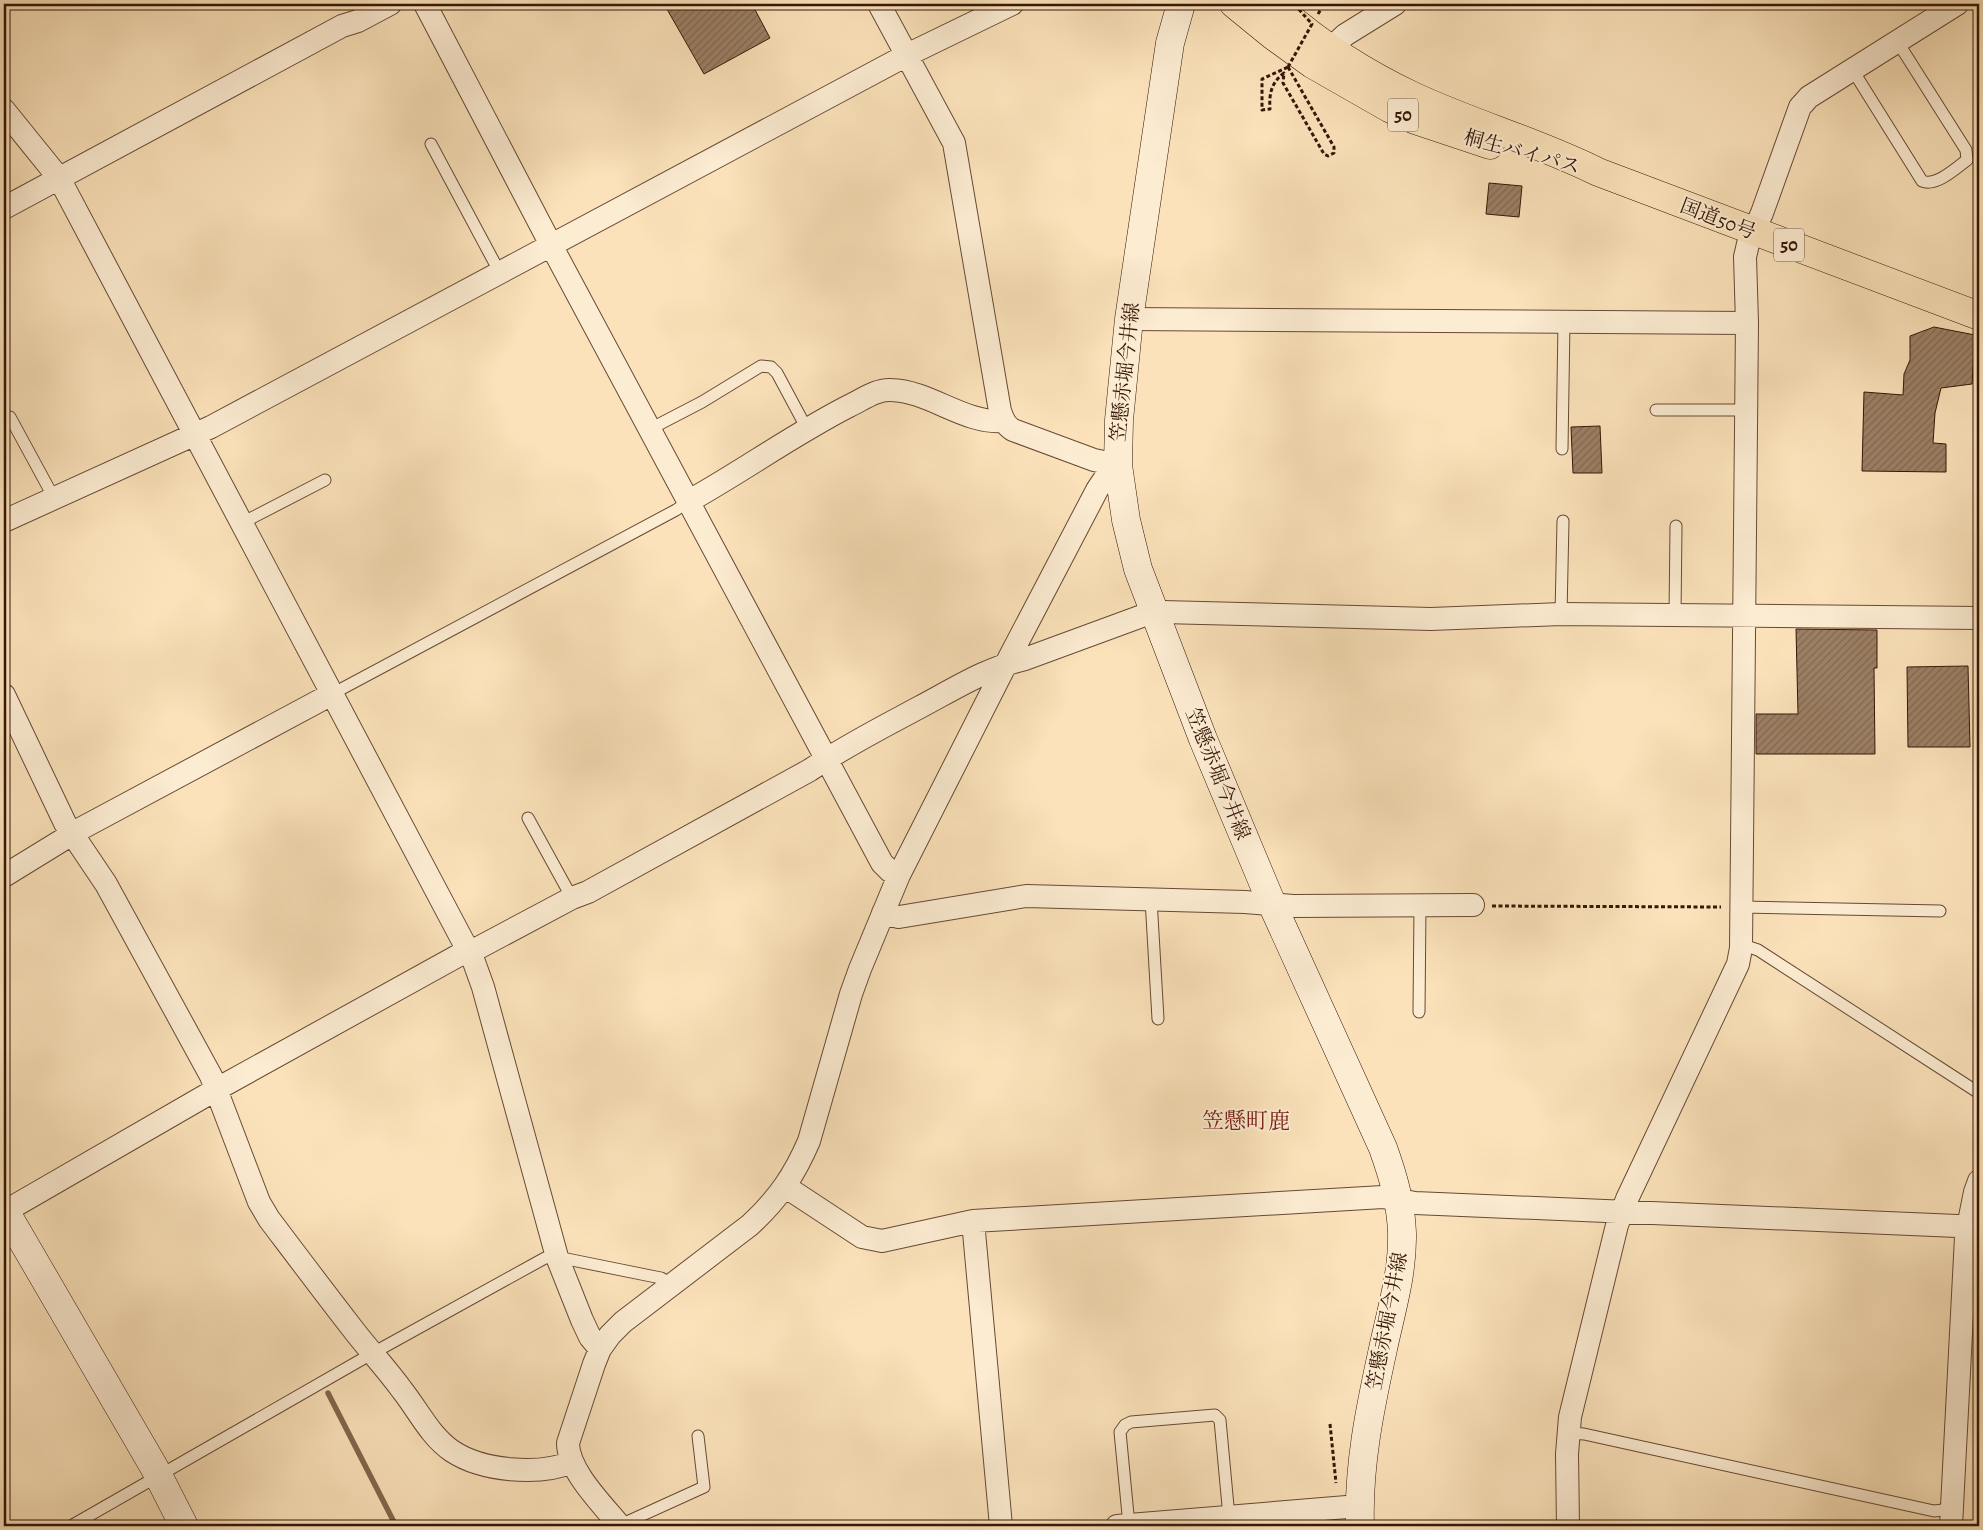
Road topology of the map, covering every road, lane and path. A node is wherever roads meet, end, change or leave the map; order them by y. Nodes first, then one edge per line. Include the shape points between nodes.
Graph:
1 (390, 4) edge
2 (425, 4) edge
3 (879, 4) edge
4 (1012, 4) edge
5 (1181, 4) edge
6 (1234, 4) edge
7 (1274, 4) edge
8 (1294, 4) edge
9 (1322, 4) edge
10 (1395, 4) edge
11 (1957, 4) edge
12 (1318, 14) dead end
13 (1897, 41) junction
14 (1330, 49) junction
15 (907, 55) junction
16 (1288, 66) junction
17 (1852, 68) junction
18 (4, 110) edge
19 (431, 144) dead end
20 (1598, 172) junction
21 (58, 178) junction
22 (4, 208) edge
23 (1753, 232) junction
24 (551, 245) junction
25 (500, 273) junction
26 (1979, 316) edge
27 (1129, 319) junction
28 (1564, 322) junction
29 (1747, 323) junction
30 (1656, 410) dead end
31 (1746, 410) junction
32 (10, 417) dead end
33 (1003, 421) junction
34 (650, 429) junction
35 (807, 429) junction
36 (194, 435) junction
37 (1562, 449) dead end
38 (1118, 466) junction
39 (325, 480) dead end
40 (54, 498) junction
41 (689, 501) junction
42 (4, 521) edge
43 (1563, 521) dead end
44 (242, 523) junction
45 (1676, 526) dead end
46 (1154, 614) junction
47 (1561, 614) junction
48 (1675, 615) junction
49 (1745, 616) junction
50 (1979, 618) edge
51 (1006, 664) junction
52 (332, 694) junction
53 (4, 695) edge
54 (827, 758) junction
55 (528, 818) dead end
56 (73, 835) junction
57 (899, 875) junction
58 (4, 876) edge
59 (572, 898) junction
60 (1151, 900) junction
61 (1272, 904) junction
62 (1420, 905) junction
63 (1473, 905) joint
64 (1741, 908) junction
65 (1940, 911) dead end
66 (883, 913) junction
67 (1741, 948) junction
68 (469, 951) junction
69 (1419, 1012) dead end
70 (1158, 1019) dead end
71 (217, 1089) junction
72 (1979, 1094) edge
73 (1979, 1181) edge
74 (786, 1187) junction
75 (1398, 1200) junction
76 (4, 1211) edge
77 (1622, 1212) junction
78 (973, 1221) junction
79 (1974, 1224) edge
80 (557, 1257) junction
81 (672, 1284) junction
82 (600, 1349) junction
83 (373, 1353) junction
84 (1330, 1424) dead end
85 (1568, 1432) junction
86 (698, 1436) dead end
87 (572, 1462) junction
88 (159, 1477) junction
89 (1337, 1489) dead end
90 (1359, 1516) edge
91 (1229, 1517) junction
92 (1951, 1518) edge
93 (71, 1526) edge
94 (184, 1526) edge
95 (621, 1526) edge
96 (1001, 1526) edge
97 (1123, 1526) edge
98 (1568, 1526) edge

1 - 21 street via 342,26
2 - 24 street
3 - 15 street
4 - 15 street
5 - 27 main road, 笠懸赤堀今井線 via 1170,43
6 - 20 highway, 桐生バイパス / 50 via 1312,64 1397,112 1493,146
7 - 14 highway, 桐生バイパス / 50
8 - 16 path, bridge via 1312,24
9 - 12 path
10 - 14 street via 1345,34
11 - 13 street
13 - 17 street
13 - 17 lane via 1966,150 1967,160 1936,181 1922,181
14 - 20 highway, 桐生バイパス / 50 via 1412,96 1562,154
15 - 24 street
15 - 33 street via 954,143
16 - 16 path via 1327,134 1334,153 1326,156 1283,83 1284,73 1269,95 1270,109 1262,110 1262,79
17 - 23 street via 1814,92 1800,107
18 - 21 street
19 - 25 lane
20 - 23 highway, 国道50号 / 50
21 - 22 street
21 - 36 street
23 - 26 highway, 国道50号 / 50
23 - 29 street via 1745,257
24 - 25 street
24 - 34 street
25 - 36 street
27 - 28 street
27 - 38 main road, 笠懸赤堀今井線
28 - 29 street
28 - 37 lane
29 - 31 street
30 - 31 lane
31 - 49 street
32 - 40 lane
33 - 35 street via 987,421 904,392 888,390 873,394
33 - 38 street via 1012,430
34 - 35 lane via 766,365 777,373
34 - 41 street
35 - 41 street
36 - 40 street
36 - 44 street
38 - 46 main road, 笠懸赤堀今井線 via 1131,543
38 - 51 street via 1097,490
39 - 44 lane
40 - 42 street
41 - 52 lane
41 - 54 street
43 - 47 lane
44 - 52 street
45 - 48 lane
46 - 47 street via 1431,619
46 - 51 street
46 - 61 main road, 笠懸赤堀今井線
47 - 48 street
48 - 49 street
49 - 50 street
49 - 64 street
51 - 54 street via 968,681
51 - 57 street
52 - 56 street
52 - 68 street
53 - 56 street
54 - 57 street via 882,863
54 - 59 street via 698,832
55 - 59 lane
56 - 58 street
56 - 71 street via 106,884
57 - 66 street
59 - 68 street
60 - 61 street
60 - 66 street via 1026,896 898,917
60 - 70 lane
61 - 62 street
61 - 75 main road, 笠懸赤堀今井線 via 1382,1148
62 - 63 street
62 - 69 lane
63 - 64 path
64 - 65 lane
64 - 67 street
66 - 74 street via 851,994 809,1141
67 - 72 lane via 1758,950
67 - 77 street via 1738,964
68 - 71 street
68 - 80 street via 483,987
71 - 76 street
71 - 83 street via 259,1202 269,1220
73 - 79 street via 1975,1192
74 - 78 street via 868,1239 882,1241
74 - 81 street via 750,1225
75 - 77 street
75 - 78 street via 1383,1196
75 - 90 main road, 笠懸赤堀今井線 via 1402,1234 1398,1280 1368,1421
76 - 88 main road
77 - 79 street via 1958,1226
77 - 85 street
78 - 96 street
79 - 92 street via 1966,1237
80 - 81 lane via 662,1278
80 - 82 street via 590,1337
80 - 83 lane via 545,1258
81 - 82 street via 623,1322
82 - 87 street via 568,1443
83 - 87 street via 438,1438 467,1460 534,1470 557,1468
83 - 88 lane
84 - 89 path
85 - 92 lane via 1934,1511
85 - 98 street
86 - 95 lane via 704,1487
87 - 95 street
88 - 93 lane
88 - 94 main road
90 - 91 street
91 - 97 street
91 - 97 lane via 1220,1420 1214,1415 1125,1425 1120,1432

